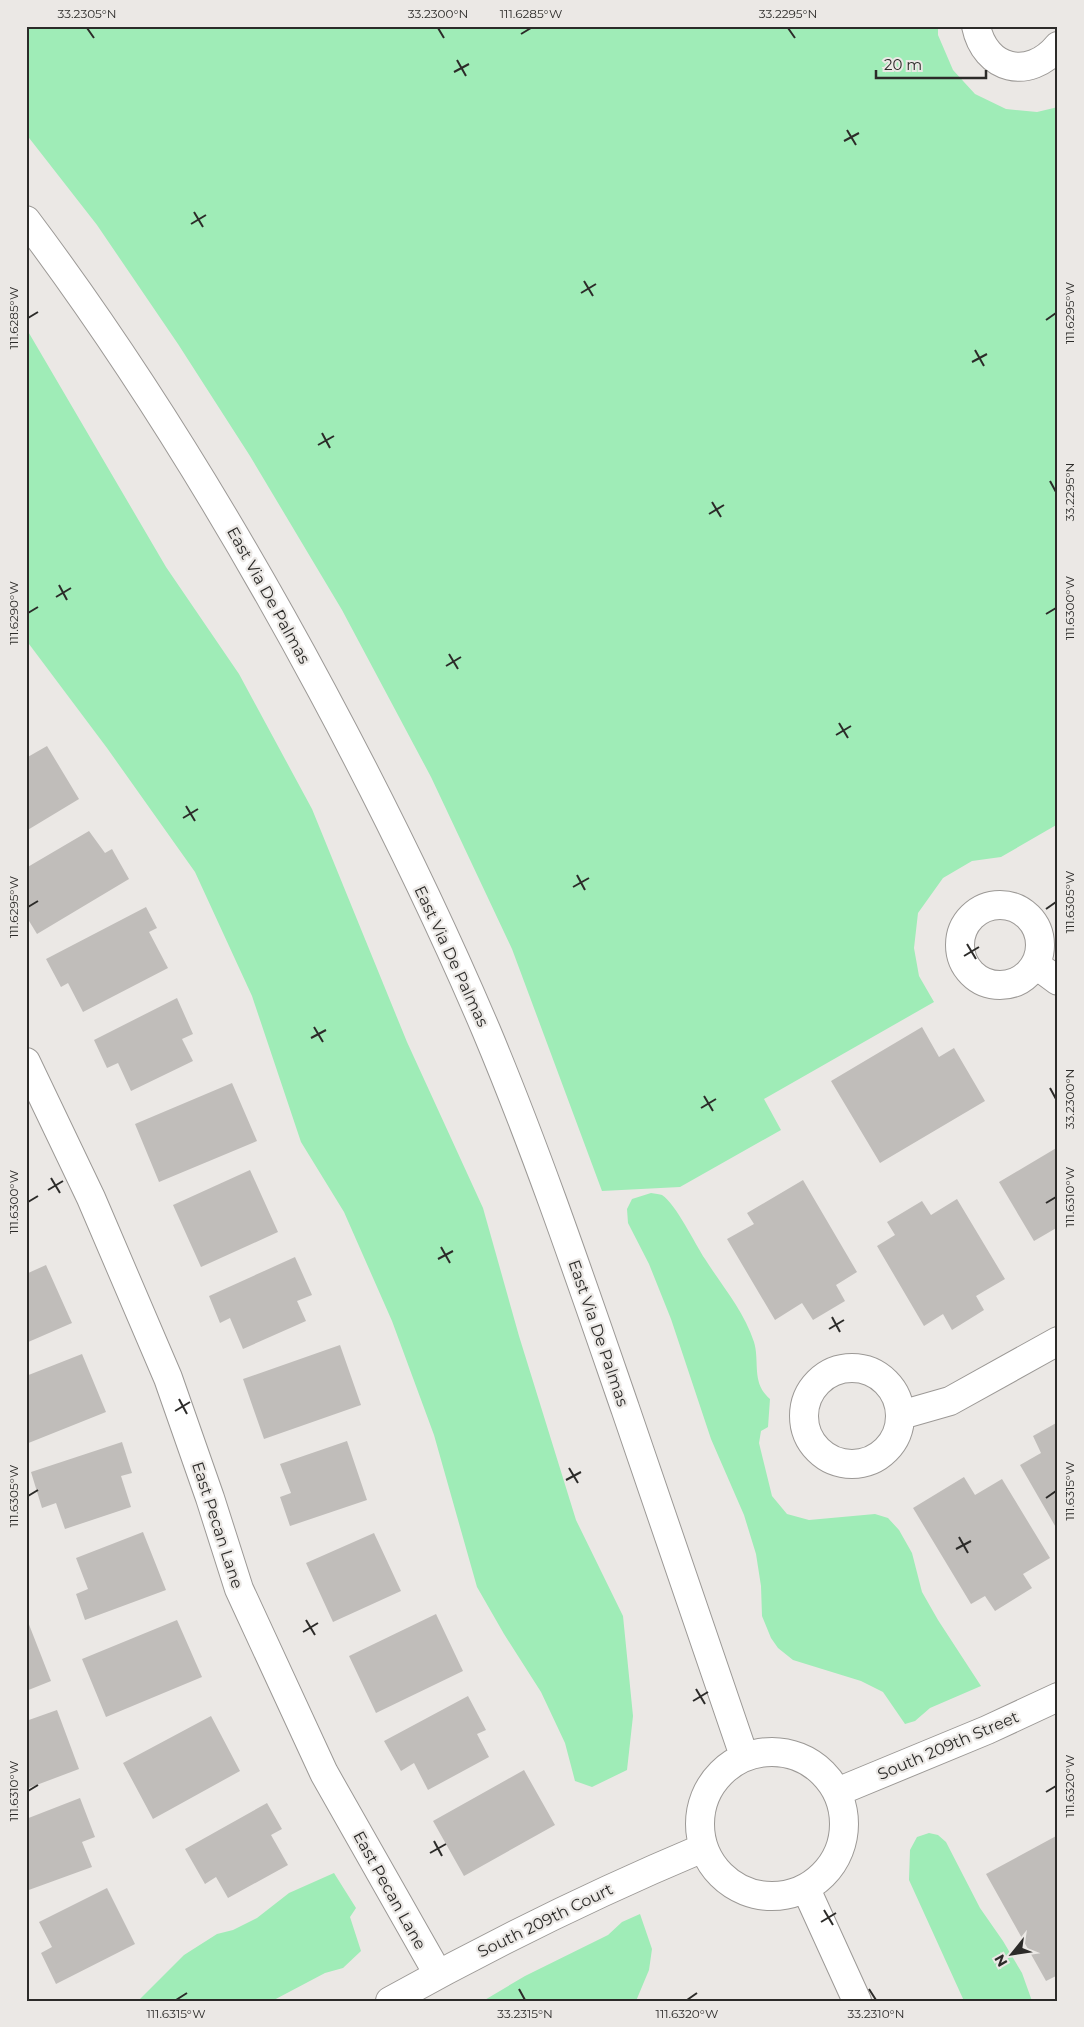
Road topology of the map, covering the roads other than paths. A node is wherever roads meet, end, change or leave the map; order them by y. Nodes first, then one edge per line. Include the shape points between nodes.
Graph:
1 (976, 26) edge
2 (1058, 46) edge
3 (26, 220) edge
4 (1035, 964) dead end
5 (1058, 981) edge
6 (26, 1062) edge
7 (1058, 1341) edge
8 (901, 1415) dead end
9 (1058, 1697) edge
10 (744, 1756) junction
11 (837, 1792) junction
12 (704, 1848) junction
13 (806, 1889) junction
14 (438, 1974) junction
15 (390, 2001) edge
16 (857, 2001) edge

1 - 2 street via 978,39 986,51 1010,66 1038,64
3 - 10 street, East Via De Palmas via 133,370 233,530 347,738 441,932 485,1028 526,1131
4 - 5 street
6 - 14 street, East Pecan Lane via 91,1198 168,1378 239,1589 324,1773
7 - 8 street via 950,1401
9 - 11 street, South 209th Street
10 - 11 street via 787,1753 808,1760
10 - 12 street via 725,1768 710,1786 701,1807 699,1829
11 - 13 street via 844,1813 844,1836 837,1858 824,1876
12 - 13 street via 717,1872 736,1888 759,1897 783,1897
12 - 14 street, South 209th Court via 554,1914
13 - 16 street
14 - 15 street, South 209th Court

